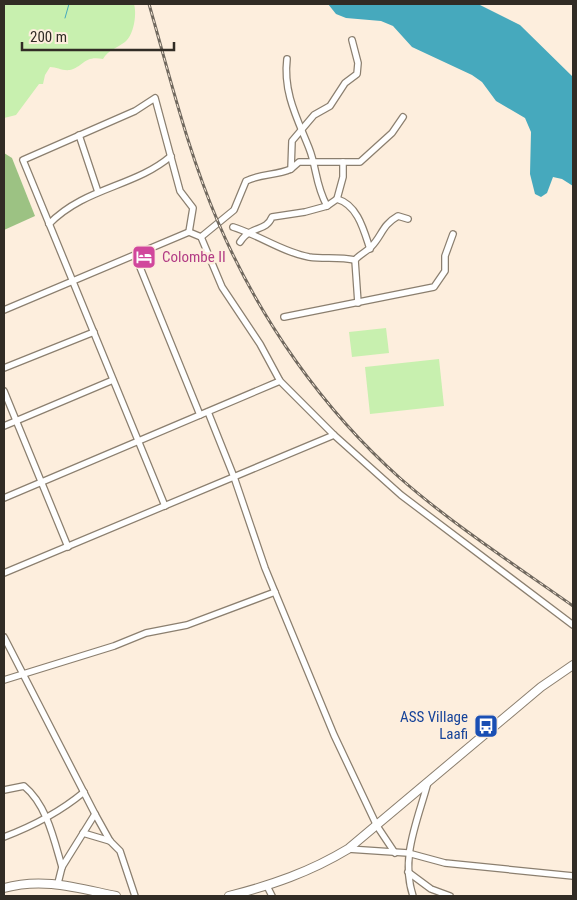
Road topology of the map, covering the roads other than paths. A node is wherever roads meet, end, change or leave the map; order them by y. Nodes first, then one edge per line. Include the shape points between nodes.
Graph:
1 (352, 40) dead end
2 (287, 60) dead end
3 (404, 117) dead end
4 (301, 132) junction
5 (79, 135) junction
6 (171, 156) junction
7 (342, 162) junction
8 (312, 163) junction
9 (291, 168) junction
10 (98, 192) junction
11 (338, 199) junction
12 (327, 206) junction
13 (408, 219) dead end
14 (49, 224) junction
15 (233, 227) dead end
16 (189, 232) junction
17 (249, 232) junction
18 (453, 234) dead end
19 (201, 237) junction
20 (240, 242) dead end
21 (370, 249) junction
22 (134, 255) junction
23 (355, 260) junction
24 (72, 281) junction
25 (358, 303) junction
26 (4, 310) edge
27 (284, 317) dead end
28 (94, 332) junction
29 (4, 368) edge
30 (114, 380) junction
31 (280, 381) junction
32 (4, 391) edge
33 (208, 412) junction
34 (200, 415) junction
35 (16, 421) junction
36 (4, 426) edge
37 (334, 435) junction
38 (138, 441) junction
39 (234, 477) junction
40 (41, 482) junction
41 (4, 498) edge
42 (165, 506) junction
43 (68, 547) junction
44 (4, 574) edge
45 (275, 592) junction
46 (573, 625) edge
47 (4, 637) edge
48 (573, 665) edge
49 (24, 674) junction
50 (4, 680) edge
51 (429, 780) junction
52 (4, 790) edge
53 (84, 792) junction
54 (95, 814) junction
55 (47, 818) junction
56 (377, 826) junction
57 (83, 833) junction
58 (4, 837) edge
59 (110, 841) junction
60 (348, 849) junction
61 (395, 853) junction
62 (408, 854) junction
63 (62, 867) junction
64 (408, 872) junction
65 (573, 876) edge
66 (58, 883) junction
67 (268, 886) junction
68 (4, 888) edge
69 (116, 896) edge
70 (135, 896) edge
71 (229, 896) edge
72 (272, 896) edge
73 (413, 896) edge
74 (450, 896) edge

1 - 4 street via 358,63 356,74 345,83 330,106 314,115
2 - 4 street via 287,89
3 - 7 street via 392,133 360,162
4 - 8 street via 310,149
4 - 9 street via 292,141
5 - 6 street via 135,111 155,98
5 - 10 street
5 - 14 street via 23,160
6 - 10 street via 156,169
6 - 16 street via 180,191 193,208
7 - 8 street
7 - 11 street via 343,177
8 - 9 street via 299,162
8 - 12 street via 318,191
9 - 19 street via 279,174 260,174 246,181 234,210
10 - 14 street via 63,210
11 - 12 street
11 - 21 street via 346,202 356,214
12 - 17 street via 272,217 269,224 260,230
13 - 21 street via 398,216 392,219 382,228
14 - 24 street
15 - 17 street
16 - 19 street
16 - 22 street
17 - 20 street
17 - 23 street via 273,245 310,257
18 - 25 street via 444,270 434,287
19 - 31 street via 222,287
21 - 23 street
22 - 24 street
22 - 34 street
23 - 25 street
24 - 26 street
24 - 28 street
25 - 27 street
28 - 29 street
28 - 30 street
30 - 35 street
30 - 38 street
31 - 33 street
31 - 37 street
32 - 35 street
33 - 34 street
33 - 39 street
34 - 38 street
35 - 36 street
35 - 40 street
37 - 39 street
37 - 46 street via 401,495
38 - 40 street
38 - 42 street
39 - 42 street
39 - 45 street
40 - 41 street
40 - 43 street
42 - 43 street
43 - 44 street
45 - 49 street via 187,625 146,633
45 - 56 street via 334,735
47 - 49 street
48 - 51 street via 541,687
49 - 50 street
49 - 53 street
51 - 56 street
51 - 62 street
52 - 55 street via 24,786
53 - 54 street
53 - 55 street
54 - 57 street
54 - 59 street
55 - 58 street
55 - 63 street
56 - 60 street
56 - 61 street
57 - 59 street
57 - 63 street
59 - 70 street via 120,850
60 - 61 street
60 - 67 street via 302,874
61 - 62 street
62 - 64 street
62 - 65 street via 445,863
63 - 66 street
64 - 73 street
64 - 74 street via 431,889
66 - 68 street via 38,882
66 - 69 street
67 - 71 street
67 - 72 street

